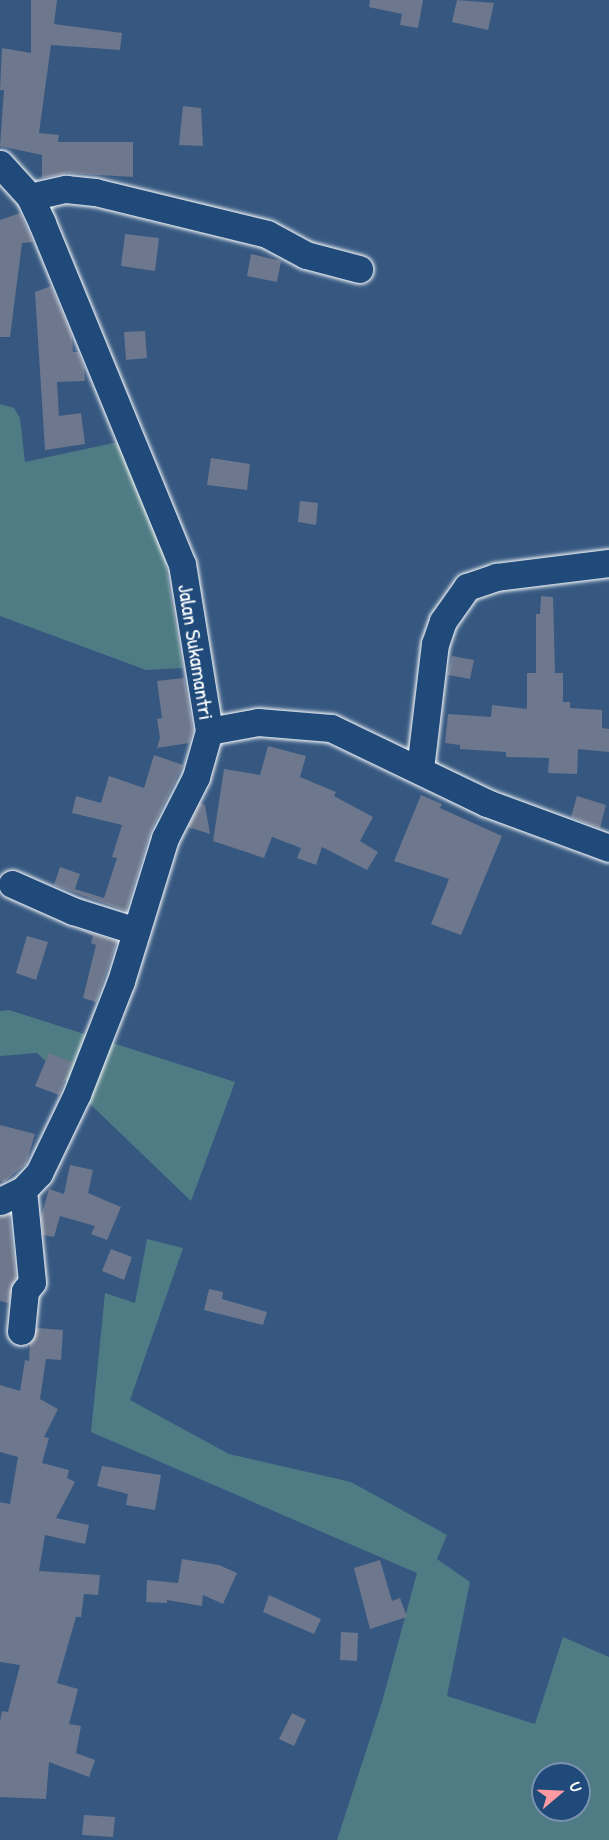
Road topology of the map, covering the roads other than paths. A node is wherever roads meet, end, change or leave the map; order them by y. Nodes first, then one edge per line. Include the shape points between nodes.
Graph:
1 (0, 164) edge
2 (30, 197) junction
3 (360, 269) dead end
4 (609, 563) edge
5 (209, 731) junction
6 (420, 769) junction
7 (609, 848) edge
8 (12, 884) dead end
9 (136, 931) junction
10 (11, 1196) edge
11 (21, 1331) dead end

1 - 2 street, Jalan Sukamantri
2 - 3 street via 66,189 95,192 267,234 306,255
2 - 5 street, Jalan Sukamantri via 182,564
4 - 6 street via 496,577 467,587 443,621 435,644
5 - 6 street via 258,722 331,728
5 - 9 street, Jalan Sukamantri via 196,777 165,838
6 - 7 street via 487,803
8 - 9 street via 73,911
9 - 10 street, Jalan Sukamantri via 77,1094 39,1173
10 - 11 street via 32,1283 25,1292

